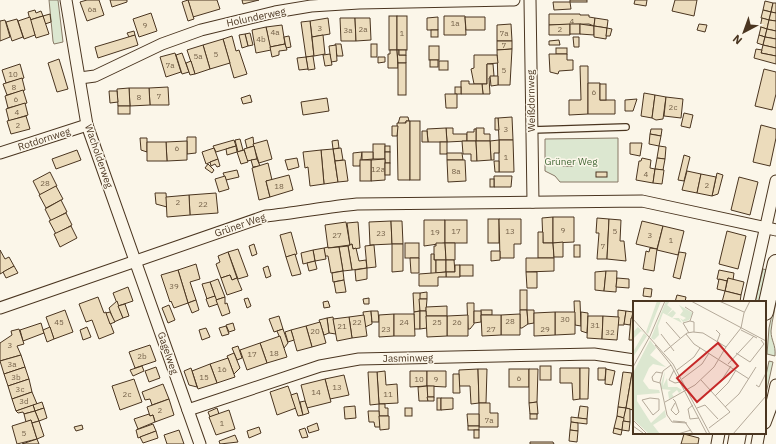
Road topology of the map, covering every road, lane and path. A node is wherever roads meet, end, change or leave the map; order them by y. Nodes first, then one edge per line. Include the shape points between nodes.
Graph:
1 (66, 0) edge
2 (514, 0) edge
3 (530, 0) edge
4 (80, 78) junction
5 (87, 125) junction
6 (626, 127) dead end
7 (532, 130) junction
8 (0, 153) edge
9 (776, 181) edge
10 (533, 202) junction
11 (771, 228) edge
12 (136, 261) junction
13 (776, 263) edge
14 (749, 301) edge
15 (0, 308) edge
16 (766, 308) edge
17 (633, 360) edge
18 (776, 385) edge
19 (188, 410) junction
20 (766, 420) edge
21 (719, 434) edge
22 (738, 434) edge
23 (760, 434) edge
24 (200, 444) edge
25 (717, 444) edge
26 (736, 444) edge
27 (757, 444) edge

1 - 4 street, Wacholderweg
2 - 4 street, Holunderweg via 359,3 311,6 275,12 201,30 162,44 95,76
3 - 7 street, Weißdornweg
4 - 5 street, Wacholderweg
5 - 8 street, Rotdornweg
5 - 12 street, Wacholderweg
6 - 7 lane
7 - 10 street, Weißdornweg
9 - 11 street
10 - 11 street, Grüner Weg via 642,201
10 - 12 street, Grüner Weg via 357,204 326,207 295,214 266,216
11 - 14 street
12 - 15 street, Grüner Weg
12 - 19 street, Gagelweg
13 - 16 main road
17 - 19 street, Jasminweg via 594,354 359,359 320,366
18 - 20 street
19 - 24 street, Gagelweg
21 - 25 street
22 - 26 main road
23 - 27 street

